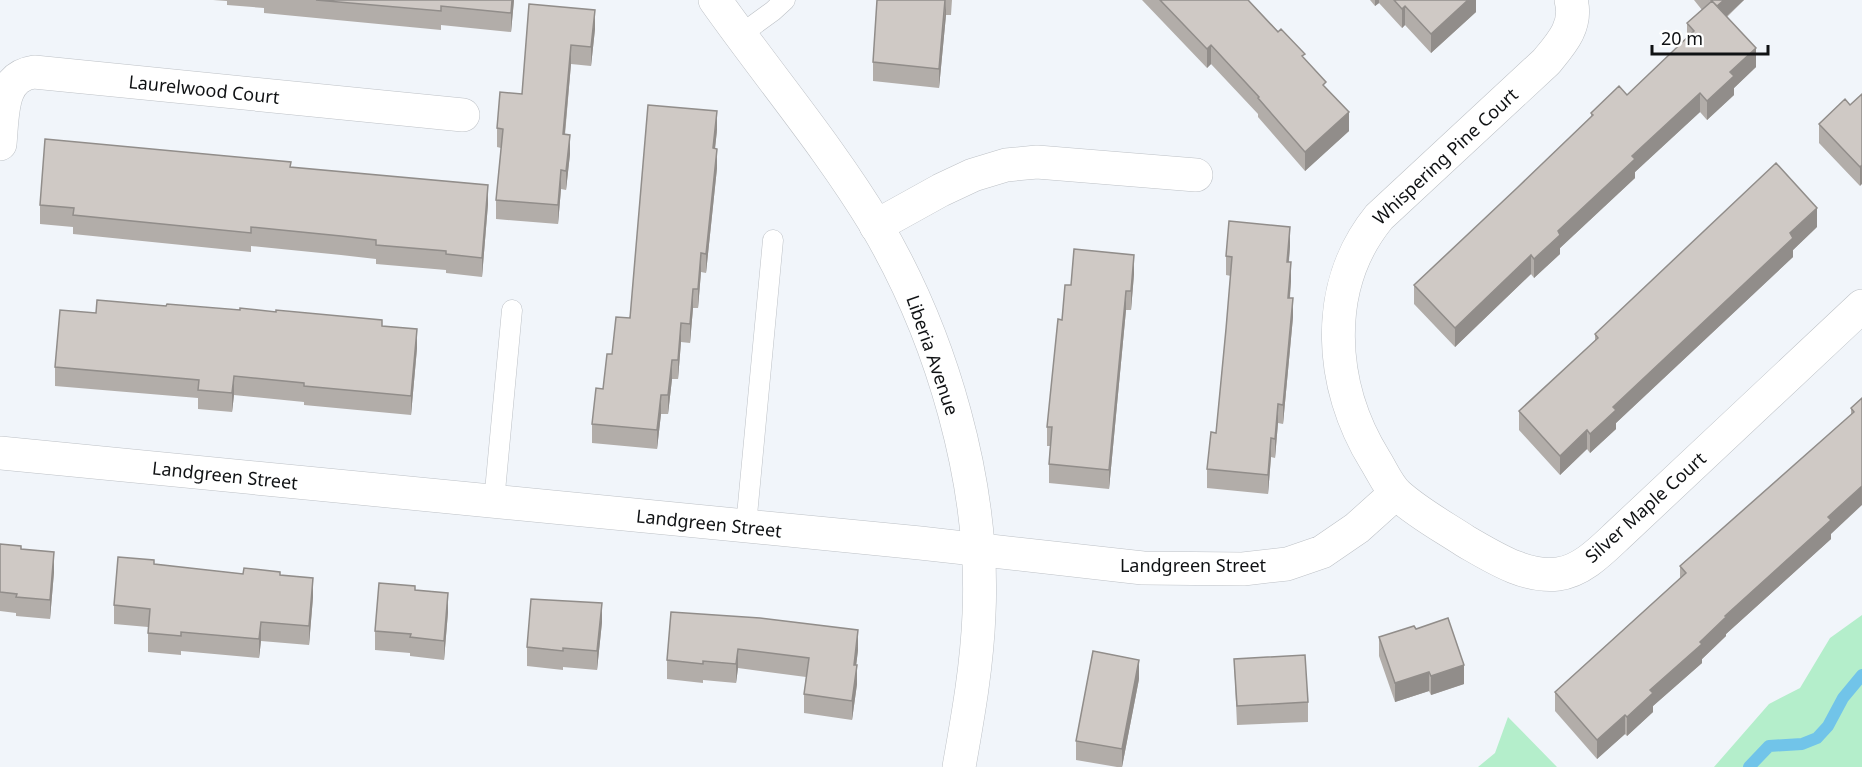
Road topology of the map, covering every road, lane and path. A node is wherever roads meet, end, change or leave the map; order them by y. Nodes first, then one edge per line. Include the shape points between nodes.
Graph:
1 (715, 0) edge
2 (785, 0) edge
3 (1571, 0) edge
4 (740, 35) junction
5 (463, 114) dead end
6 (0, 144) edge
7 (1196, 175) dead end
8 (876, 226) junction
9 (773, 240) dead end
10 (1862, 306) edge
11 (512, 310) dead end
12 (0, 453) edge
13 (1396, 493) junction
14 (494, 502) junction
15 (746, 526) junction
16 (979, 549) junction
17 (959, 767) edge

1 - 4 street, Liberia Avenue
2 - 4 lane
3 - 13 street, Whispering Pine Court via 1573,19 1565,39 1546,62 1378,217 1351,261 1339,312 1338,336 1347,399 1367,447
4 - 8 street, Liberia Avenue via 841,171
5 - 6 street, Laurelwood Court via 34,72 22,74 4,91
7 - 8 street via 1037,162 1006,165 941,190
8 - 16 street, Liberia Avenue via 912,292 944,376 967,463
9 - 15 lane
10 - 13 street, Silver Maple Court via 1618,535 1576,568 1560,574 1522,570 1431,521
11 - 14 lane
12 - 14 street, Landgreen Street
13 - 16 street, Landgreen Street via 1357,528 1322,552 1287,564 1143,568
14 - 15 street, Landgreen Street
15 - 16 street, Landgreen Street
16 - 17 street, Liberia Avenue via 979,614

